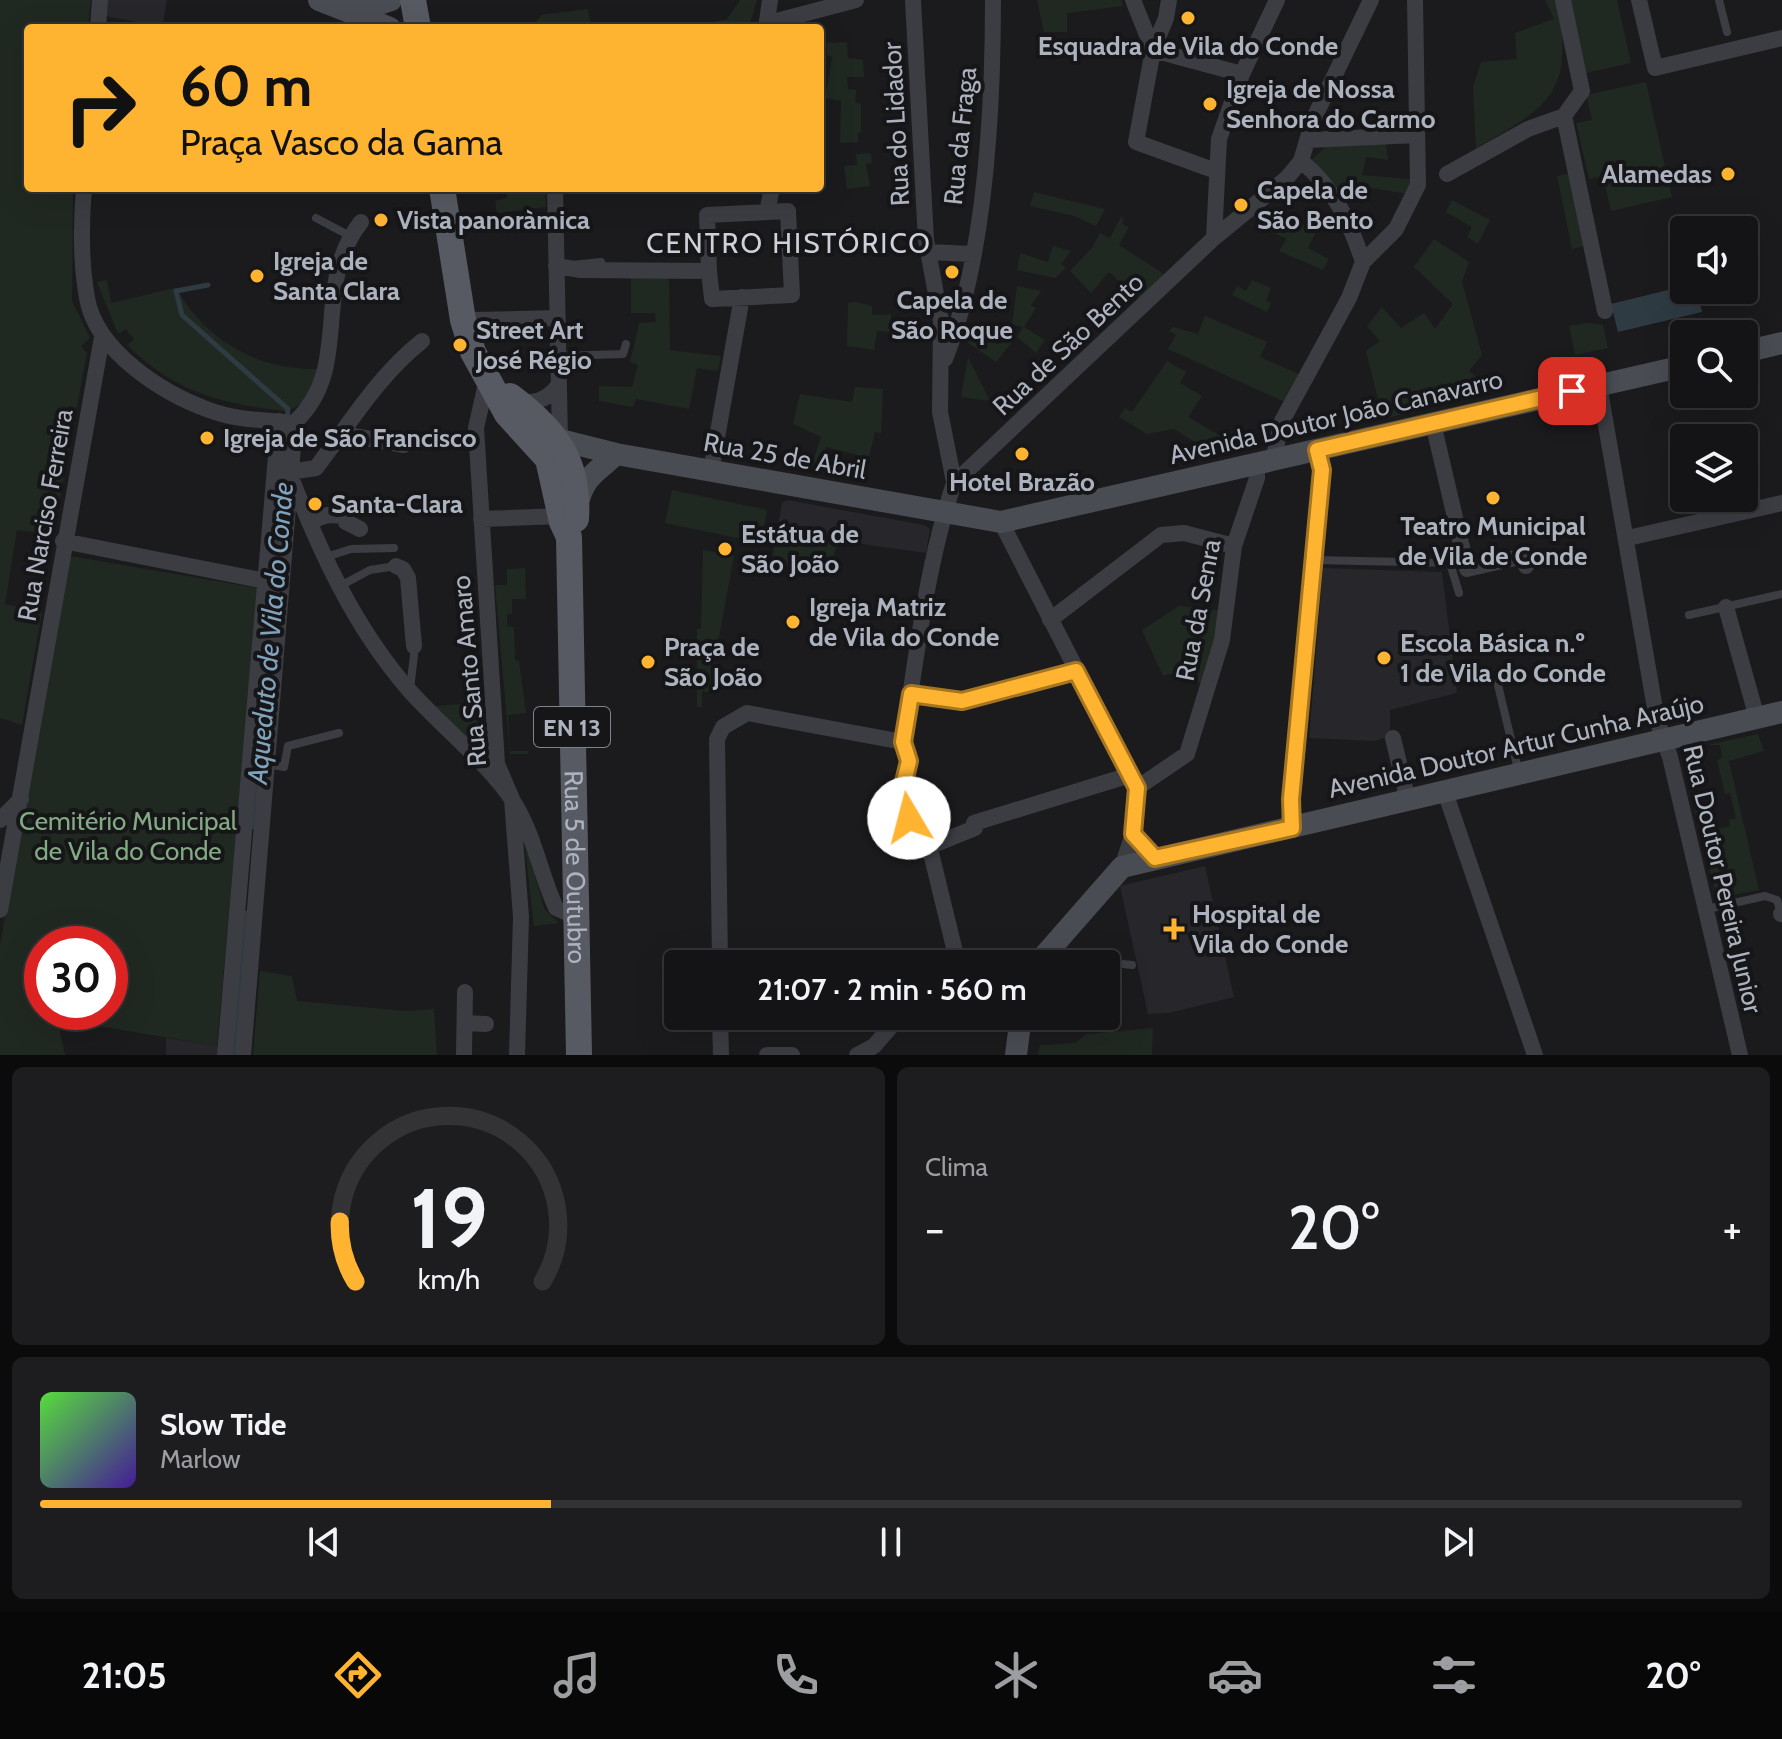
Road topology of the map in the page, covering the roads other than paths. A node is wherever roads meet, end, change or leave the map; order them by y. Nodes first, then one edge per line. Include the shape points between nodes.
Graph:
1 (100, 0) edge
2 (322, 0) edge
3 (770, 0) edge
4 (856, 0) edge
5 (913, 0) edge
6 (993, 0) edge
7 (1133, 0) edge
8 (1169, 0) edge
9 (1277, 0) edge
10 (1371, 0) edge
11 (1415, 0) edge
12 (1563, 0) edge
13 (1639, 0) edge
14 (1719, 0) edge
15 (400, 14) edge
16 (98, 24) edge
17 (770, 24) edge
18 (777, 24) edge
19 (1727, 32) dead end
20 (1782, 38) edge
21 (1153, 50) junction
22 (1242, 74) junction
23 (1564, 116) junction
24 (1417, 135) junction
25 (1308, 140) junction
26 (1301, 161) junction
27 (1216, 171) junction
28 (1447, 174) dead end
29 (84, 192) edge
30 (443, 192) edge
31 (555, 192) edge
32 (771, 192) edge
33 (767, 212) junction
34 (316, 218) dead end
35 (361, 222) dead end
36 (350, 236) junction
37 (1214, 238) junction
38 (929, 252) junction
39 (972, 254) junction
40 (1363, 262) junction
41 (628, 263) dead end
42 (563, 266) junction
43 (709, 271) junction
44 (742, 297) junction
45 (1605, 311) dead end
46 (557, 318) junction
47 (474, 320) dead end
48 (102, 337) junction
49 (422, 341) dead end
50 (1782, 343) edge
51 (626, 344) dead end
52 (1758, 349) edge
53 (558, 356) junction
54 (942, 368) junction
55 (1670, 369) edge
56 (487, 378) junction
57 (1599, 385) junction
58 (558, 386) junction
59 (518, 402) junction
60 (1433, 423) junction
61 (286, 428) junction
62 (342, 434) junction
63 (404, 445) dead end
64 (1317, 450) junction
65 (555, 453) junction
66 (616, 454) junction
67 (1265, 462) junction
68 (711, 471) junction
69 (289, 472) junction
70 (954, 483) junction
71 (1782, 503) edge
72 (944, 512) junction
73 (977, 518) junction
74 (481, 519) junction
75 (569, 519) junction
76 (309, 522) junction
77 (1001, 522) junction
78 (360, 529) dead end
79 (1628, 538) junction
80 (63, 541) junction
81 (1234, 546) junction
82 (394, 548) dead end
83 (326, 557) junction
84 (1313, 560) junction
85 (396, 566) joint
86 (1526, 566) dead end
87 (274, 582) junction
88 (340, 586) junction
89 (1459, 593) dead end
90 (1782, 594) edge
91 (1726, 607) junction
92 (1689, 615) dead end
93 (1050, 620) junction
94 (414, 650) joint
95 (1076, 671) junction
96 (1497, 681) dead end
97 (414, 682) junction
98 (911, 694) junction
99 (1782, 712) edge
100 (1757, 718) junction
101 (339, 733) dead end
102 (1393, 738) dead end
103 (1666, 740) junction
104 (903, 742) junction
105 (266, 764) junction
106 (1519, 773) junction
107 (1134, 782) junction
108 (1445, 792) junction
109 (22, 798) junction
110 (512, 799) junction
111 (1408, 801) junction
112 (0, 820) edge
113 (1292, 828) junction
114 (1133, 834) junction
115 (928, 847) junction
116 (1155, 858) junction
117 (1122, 867) junction
118 (1707, 909) junction
119 (1781, 909) edge
120 (0, 910) edge
121 (576, 917) junction
122 (720, 950) edge
123 (954, 950) edge
124 (1048, 950) edge
125 (1120, 964) edge
126 (1132, 965) dead end
127 (465, 992) dead end
128 (465, 1023) junction
129 (486, 1024) dead end
130 (720, 1030) edge
131 (888, 1030) edge
132 (1019, 1030) edge
133 (225, 1055) edge
134 (243, 1055) edge
135 (464, 1055) edge
136 (517, 1055) edge
137 (579, 1055) edge
138 (721, 1055) edge
139 (857, 1055) edge
140 (1016, 1055) edge
141 (1535, 1055) edge
142 (1740, 1055) edge

1 - 16 street
2 - 15 street
3 - 17 street
4 - 18 street
5 - 38 street, Rua do Lidador
6 - 39 street, Rua da Fraga via 991,101
7 - 21 street
8 - 21 street
9 - 22 street
10 - 25 street
11 - 24 street
12 - 23 street via 1582,91
13 - 20 street via 1655,68
14 - 19 lane
21 - 22 street
21 - 27 street via 1136,142
22 - 27 street via 1219,139
23 - 28 street via 1528,129
23 - 45 street
24 - 25 street
24 - 40 street via 1419,170 1413,198 1384,244
25 - 26 street
26 - 37 street, Rua de São Bento via 1272,194
26 - 40 street via 1338,202
27 - 37 street
29 - 48 street via 87,300
30 - 56 main road via 463,320
31 - 42 street, Rua 5 de Outubro
32 - 33 street
33 - 43 street via 707,215
33 - 44 street via 788,211 792,295
34 - 36 lane
35 - 36 street
36 - 61 street via 334,277 328,364 315,399
37 - 70 street, Rua de São Bento
38 - 39 street
38 - 54 street, Rua do Lidador via 941,321
39 - 54 street, Rua da Fraga via 963,310
40 - 67 street, Rua da Senra
41 - 42 lane
42 - 43 street
42 - 46 street, Rua 5 de Outubro
43 - 44 street via 712,299
44 - 68 street
46 - 47 street
46 - 53 street, Rua 5 de Outubro
48 - 61 street via 150,380 209,410
48 - 80 street, Rua Narciso Ferreira
49 - 62 street via 399,359
50 - 52 street
51 - 53 lane via 623,354
53 - 58 street, Rua 5 de Outubro
54 - 70 street, Rua do Lidador via 940,412
55 - 57 street, Avenida Doutor João Canavarro
56 - 59 main road
56 - 65 main road via 507,414
56 - 74 street, Rua Santo Amaro via 476,428
57 - 60 street, Avenida Doutor João Canavarro
57 - 79 street, Rua Doutor Pereira Junior
58 - 59 street via 536,403
58 - 65 street, Rua 5 de Outubro
59 - 65 main road
60 - 64 street, Avenida Doutor João Canavarro
60 - 86 street via 1467,569 1524,556
61 - 69 street
61 - 87 street
62 - 63 street
62 - 69 street via 316,468
64 - 67 street, Avenida Doutor João Canavarro
64 - 84 street via 1322,470
65 - 66 street, Rua 25 de Abril
65 - 75 main road, Rua 5 de Outubro / EN 13
66 - 68 street, Rua 25 de Abril
66 - 75 street via 583,484
67 - 77 street, Avenida Doutor João Canavarro
67 - 81 street, Rua da Senra
68 - 72 street, Rua 25 de Abril
69 - 76 street
69 - 87 street
70 - 72 street
70 - 73 street via 960,509
71 - 79 street
72 - 73 street, Rua 25 de Abril
72 - 98 street
73 - 77 street, Rua 25 de Abril
74 - 75 street
74 - 110 street, Rua Santo Amaro via 497,764
75 - 121 main road, Rua 5 de Outubro / EN 13
76 - 78 street via 327,515 346,516 346,522
76 - 83 street
77 - 93 street
79 - 103 street, Rua Doutor Pereira Junior via 1627,562 1657,720
80 - 87 street
80 - 109 street, Rua Narciso Ferreira
81 - 93 street via 1184,533 1161,535
81 - 107 street, Rua da Senra via 1222,640 1187,754
82 - 83 lane via 351,549
83 - 88 street
84 - 89 lane via 1450,563
84 - 113 street
85 - 88 lane via 370,570
85 - 94 street via 408,578
87 - 105 street
87 - 133 street
88 - 97 street via 369,638
90 - 91 lane
91 - 92 lane
91 - 100 street
93 - 95 street
94 - 97 lane
95 - 98 lane via 962,701
95 - 107 street
96 - 106 lane
97 - 110 street
98 - 104 street
99 - 100 street, Avenida Doutor Artur Cunha Araújo
100 - 103 street, Avenida Doutor Artur Cunha Araújo
101 - 105 lane via 288,746 284,767
102 - 111 street
103 - 106 street, Avenida Doutor Artur Cunha Araújo
103 - 118 street, Rua Doutor Pereira Junior
104 - 115 street via 909,761 903,798
104 - 122 street via 747,713 726,724 717,739
105 - 134 street
106 - 108 street, Avenida Doutor Artur Cunha Araújo
107 - 114 street
107 - 115 street, Rua da Senra via 974,823 975,828
108 - 111 street, Avenida Doutor Artur Cunha Araújo
108 - 141 street
109 - 112 street
109 - 120 street, Rua Narciso Ferreira
110 - 121 street via 556,908
110 - 136 street, Rua Santo Amaro via 521,917
111 - 113 street, Avenida Doutor Artur Cunha Araújo
113 - 116 street, Avenida Doutor Artur Cunha Araújo
114 - 116 street
114 - 117 street
115 - 123 street
116 - 117 street, Avenida Doutor Artur Cunha Araújo
117 - 124 street
118 - 119 lane via 1765,896
118 - 142 street, Rua Doutor Pereira Junior
121 - 137 main road, Rua 5 de Outubro / EN 13
125 - 126 lane
127 - 128 street
128 - 129 street
128 - 135 street
130 - 138 street
131 - 139 street
132 - 140 street

